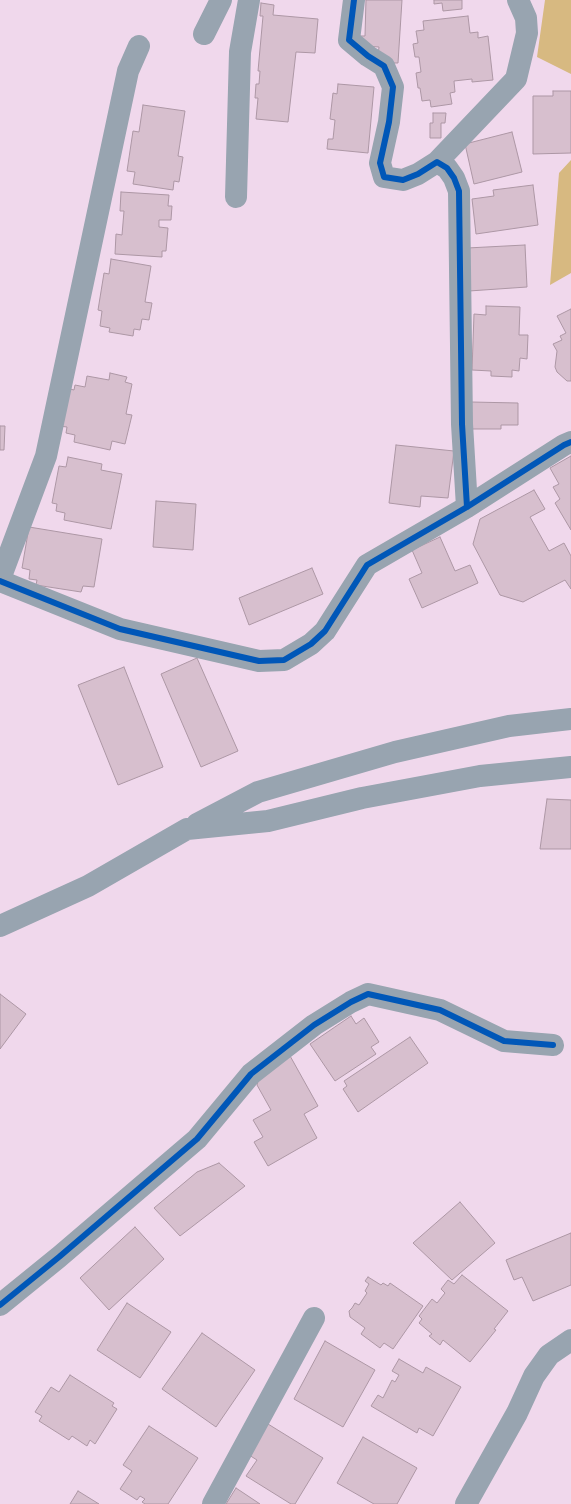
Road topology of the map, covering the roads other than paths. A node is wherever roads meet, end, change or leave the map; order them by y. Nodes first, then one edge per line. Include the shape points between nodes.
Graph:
1 (221, 0) edge
2 (249, 0) edge
3 (354, 0) edge
4 (518, 0) edge
5 (204, 34) dead end
6 (139, 46) dead end
7 (437, 162) junction
8 (236, 196) dead end
9 (571, 442) edge
10 (467, 507) junction
11 (0, 580) edge
12 (571, 719) edge
13 (571, 767) edge
14 (187, 829) junction
15 (0, 926) edge
16 (553, 1045) dead end
17 (0, 1305) edge
18 (314, 1318) dead end
19 (571, 1340) edge
20 (213, 1504) edge
21 (466, 1504) edge

1 - 5 street
2 - 8 street via 240,52
3 - 7 street via 349,40 384,66 393,87 380,163 384,177 403,180
4 - 7 street via 526,18 527,33 516,79
6 - 11 street via 128,71 46,456
7 - 10 street via 447,168 459,191 462,424
9 - 10 street
10 - 11 street via 367,565 325,631 311,644 284,660 259,661 120,629
12 - 14 street via 509,726 395,752 258,792
13 - 14 street via 480,776 362,798 268,820
14 - 15 street via 88,886
16 - 17 street via 504,1041 440,1010 368,994 362,996 314,1025 251,1074 197,1139
18 - 20 street
19 - 21 street via 549,1355 534,1376 517,1413

